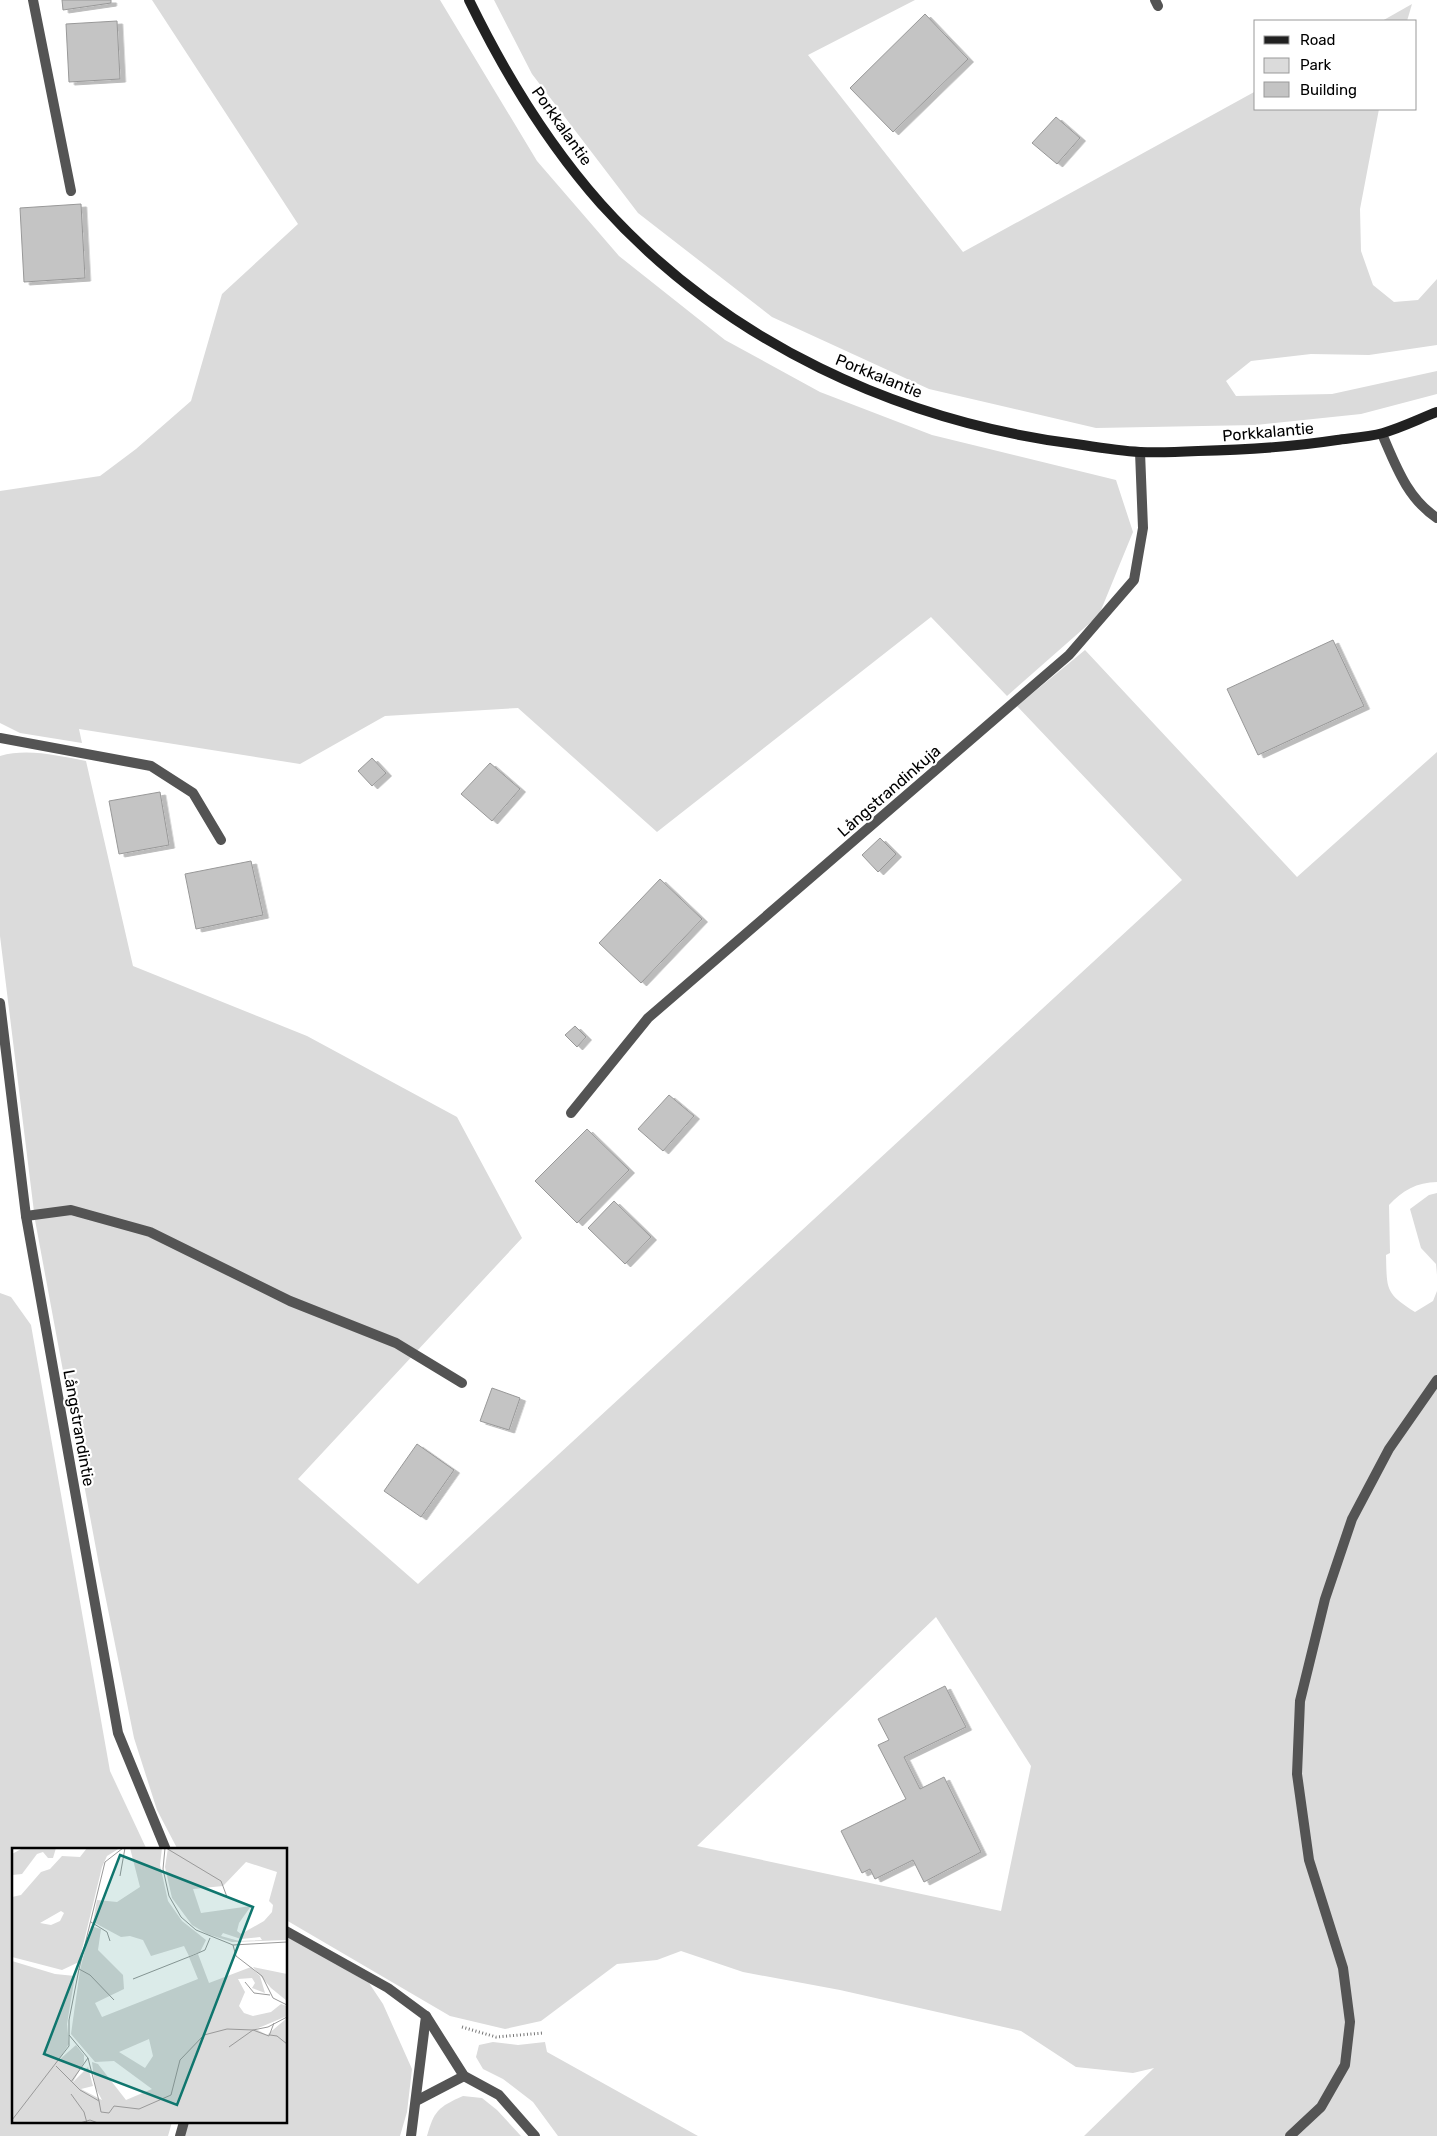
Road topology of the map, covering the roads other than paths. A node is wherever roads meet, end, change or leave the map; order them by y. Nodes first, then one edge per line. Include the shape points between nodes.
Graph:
1 (33, 0) edge
2 (469, 0) edge
3 (71, 191) dead end
4 (1437, 412) edge
5 (1382, 434) junction
6 (1140, 452) junction
7 (1437, 518) edge
8 (0, 738) edge
9 (221, 840) dead end
10 (0, 1003) edge
11 (571, 1114) dead end
12 (26, 1216) junction
13 (1437, 1380) edge
14 (462, 1383) dead end
15 (165, 1848) edge
16 (288, 1932) edge
17 (426, 2016) junction
18 (464, 2076) junction
19 (416, 2101) junction
20 (411, 2136) edge
21 (534, 2136) edge
22 (1290, 2136) edge

1 - 3 street
2 - 6 street, Porkkalantie via 498,59 571,166 647,251 718,308 797,358 880,396 980,428
4 - 5 street, Porkkalantie
5 - 6 street, Porkkalantie via 1296,446
5 - 7 street via 1411,494 1424,510
6 - 11 street, Långstrandinkuja via 1143,528 1134,580 1075,648 648,1018
8 - 9 street via 150,766 193,793
10 - 12 street, Långstrandintie
12 - 14 street via 71,1210 150,1232 290,1301 396,1343
12 - 15 street, Långstrandintie via 118,1733
13 - 22 street via 1389,1449 1352,1520 1324,1599 1300,1701 1297,1774 1309,1860 1343,1968 1350,2022 1345,2065 1321,2107
16 - 17 street via 388,1988
17 - 18 street
17 - 19 street
18 - 19 street
18 - 21 street via 499,2096
19 - 20 street

